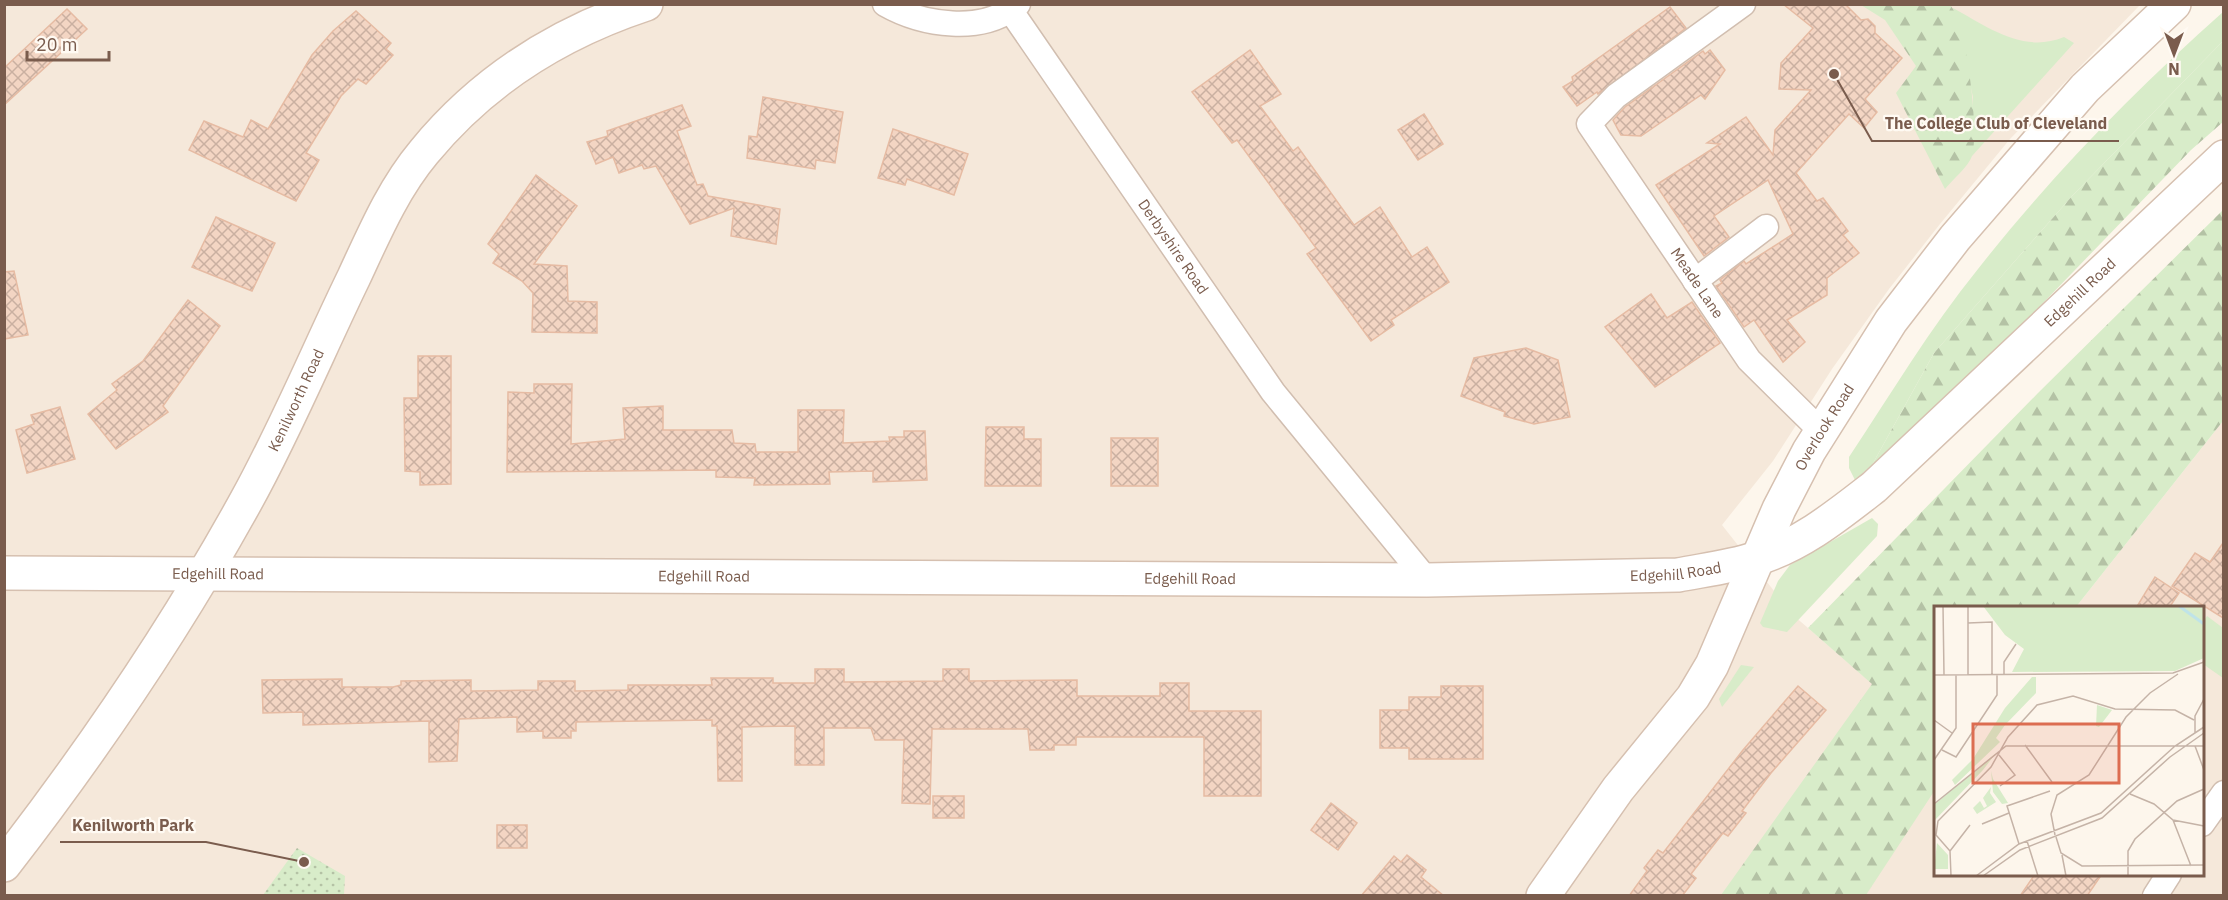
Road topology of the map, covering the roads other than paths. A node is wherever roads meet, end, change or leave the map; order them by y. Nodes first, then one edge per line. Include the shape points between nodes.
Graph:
1 (646, 4) edge
2 (885, 4) edge
3 (1743, 4) edge
4 (2174, 4) edge
5 (1015, 8) edge
6 (2223, 158) edge
7 (1766, 227) dead end
8 (1695, 281) junction
9 (1820, 430) junction
10 (1757, 559) junction
11 (4, 573) edge
12 (206, 574) junction
13 (1426, 580) junction
14 (2223, 793) edge
15 (2204, 821) edge
16 (4, 865) edge
17 (2168, 876) edge
18 (1544, 896) edge
19 (2155, 896) edge

1 - 12 street, Kenilworth Road via 581,29 527,57 485,88 422,153 382,217 251,491
2 - 5 street, Derbyshire Road via 929,22 961,24
3 - 8 street, Meade Lane via 1616,96 1589,124
4 - 9 street, Overlook Road via 2085,88 1955,238 1891,321
5 - 13 street, Derbyshire Road via 1273,392
6 - 10 street, Edgehill Road via 1874,487 1817,530
7 - 8 street
8 - 9 street, Meade Lane via 1749,360
9 - 10 street, Overlook Road
10 - 13 street, Edgehill Road via 1678,574
10 - 18 street, Overlook Road via 1712,665 1692,697 1618,789
11 - 12 street, Edgehill Road
12 - 13 street, Edgehill Road
12 - 16 street, Kenilworth Road via 97,739
14 - 15 street
17 - 19 street

